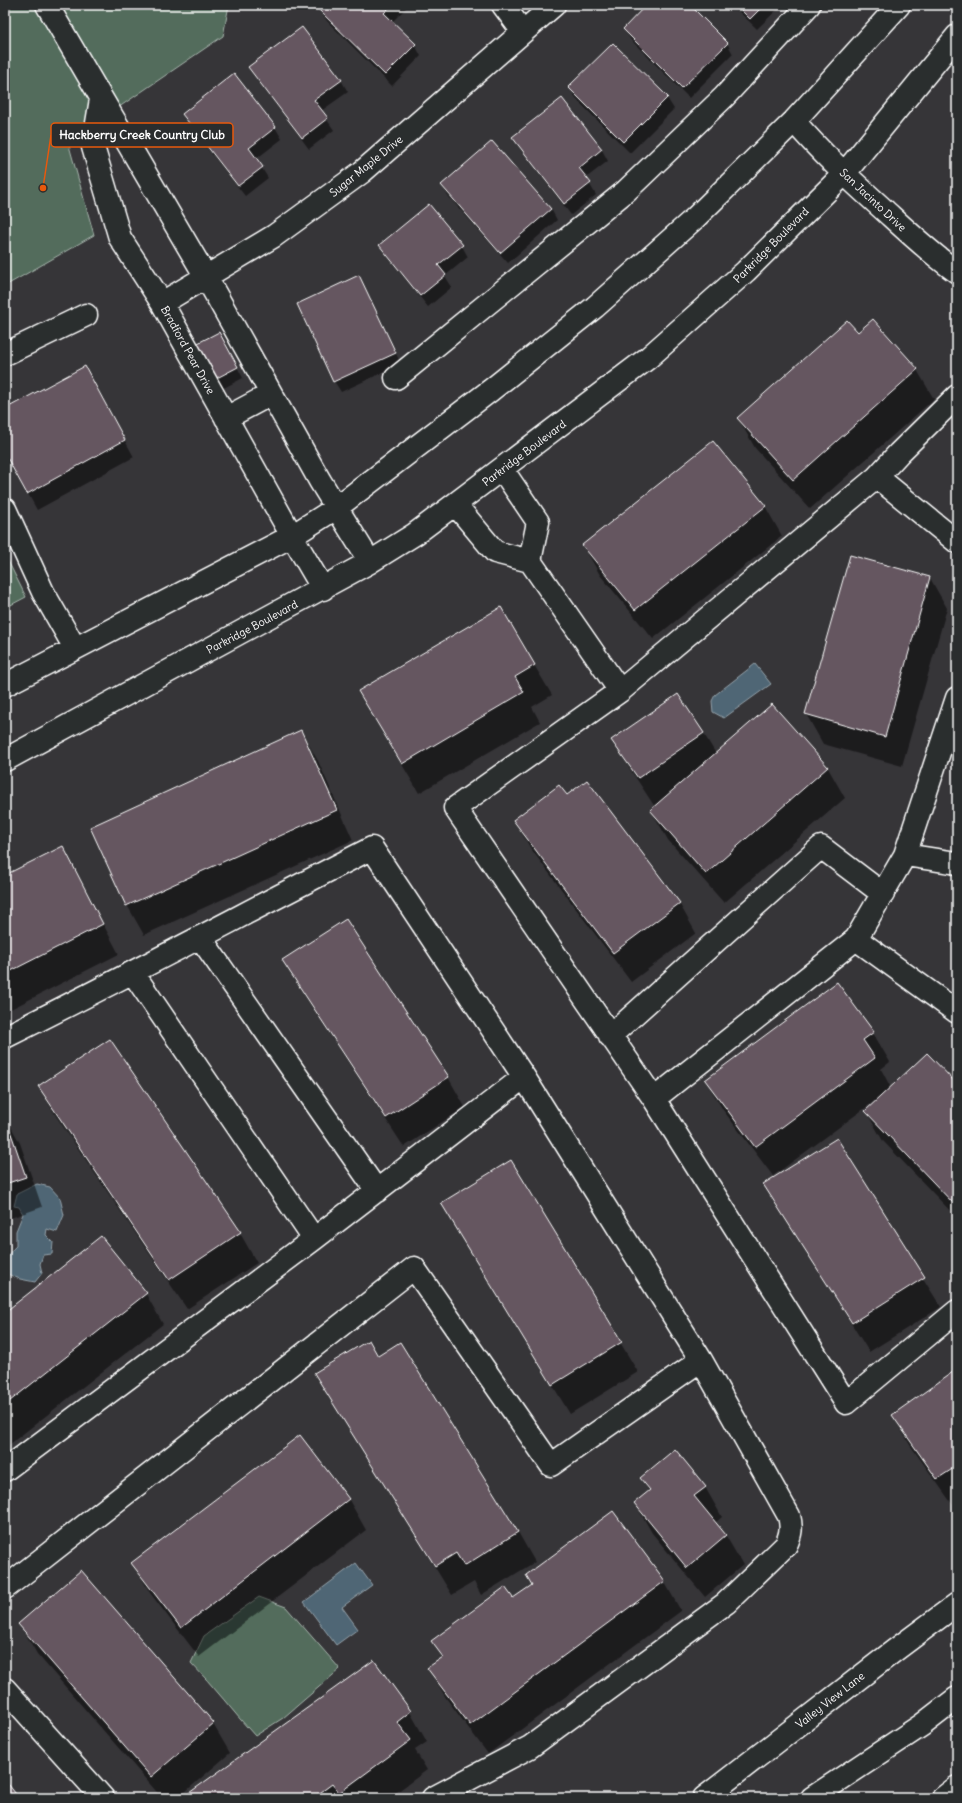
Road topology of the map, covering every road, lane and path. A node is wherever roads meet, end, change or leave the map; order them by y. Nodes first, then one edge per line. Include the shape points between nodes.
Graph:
1 (48, 5) edge
2 (503, 5) edge
3 (554, 5) edge
4 (809, 5) edge
5 (898, 5) edge
6 (523, 32) junction
7 (957, 36) edge
8 (101, 99) junction
9 (794, 121) junction
10 (844, 174) junction
11 (957, 272) edge
12 (206, 277) junction
13 (162, 303) junction
14 (86, 316) dead end
15 (5, 354) edge
16 (396, 378) dead end
17 (271, 394) junction
18 (957, 396) edge
19 (226, 418) junction
20 (502, 469) junction
21 (877, 477) junction
22 (455, 504) junction
23 (336, 508) junction
24 (5, 509) edge
25 (292, 536) junction
26 (957, 542) edge
27 (530, 560) junction
28 (370, 562) junction
29 (323, 589) junction
30 (75, 648) junction
31 (5, 685) edge
32 (620, 691) junction
33 (957, 698) edge
34 (5, 760) edge
35 (905, 855) junction
36 (957, 863) edge
37 (882, 894) junction
38 (200, 937) junction
39 (856, 939) junction
40 (133, 974) junction
41 (957, 1012) edge
42 (610, 1036) junction
43 (5, 1037) edge
44 (524, 1077) junction
45 (654, 1099) junction
46 (377, 1191) junction
47 (314, 1239) junction
48 (957, 1311) edge
49 (701, 1360) junction
50 (5, 1470) edge
51 (5, 1588) edge
52 (957, 1604) edge
53 (5, 1689) edge
54 (957, 1698) edge
55 (957, 1787) edge
56 (103, 1798) edge
57 (433, 1798) edge
58 (704, 1798) edge
59 (812, 1798) edge
60 (943, 1798) edge

1 - 8 main road
2 - 6 main road
3 - 6 main road, Sugar Maple Drive
4 - 16 main road via 724,97 626,191
5 - 9 main road
6 - 12 main road, Sugar Maple Drive via 362,172 274,236
7 - 10 main road, Parkridge Boulevard
8 - 12 main road
8 - 13 main road, Bradford Pear Drive via 93,147 109,202 120,238
9 - 10 main road, San Jacinto Drive
9 - 23 main road via 695,218 595,307
10 - 11 main road, San Jacinto Drive via 934,256
10 - 20 main road, Parkridge Boulevard via 746,271 648,358
12 - 13 main road, Sugar Maple Drive
12 - 17 main road
13 - 19 main road, Bradford Pear Drive
14 - 15 main road
17 - 19 main road
17 - 23 main road
18 - 21 main road
19 - 25 main road, Bradford Pear Drive
20 - 22 main road, Parkridge Boulevard
20 - 27 main road via 538,522
21 - 26 main road
21 - 32 main road
22 - 27 main road via 495,552
22 - 28 main road, Parkridge Boulevard
23 - 25 main road
23 - 28 main road
24 - 30 main road via 43,592
25 - 29 main road, Bradford Pear Drive
25 - 30 main road
27 - 32 main road
28 - 29 main road, Parkridge Boulevard
29 - 34 main road, Parkridge Boulevard
30 - 31 main road
32 - 42 main road via 454,808
33 - 35 main road
35 - 36 main road
35 - 37 main road
37 - 39 main road
37 - 42 main road via 820,846
38 - 40 main road
38 - 44 main road via 372,848
38 - 46 main road
39 - 41 main road
39 - 45 main road
40 - 43 main road
40 - 47 main road
42 - 45 main road
44 - 46 main road
44 - 49 main road
45 - 48 main road via 846,1403
46 - 47 main road
47 - 50 main road
49 - 51 main road via 551,1466 414,1268
49 - 57 main road via 789,1516 792,1527 790,1538 726,1603 530,1747
52 - 58 main road, Valley View Lane
53 - 56 main road
54 - 59 main road via 922,1725
55 - 60 main road

